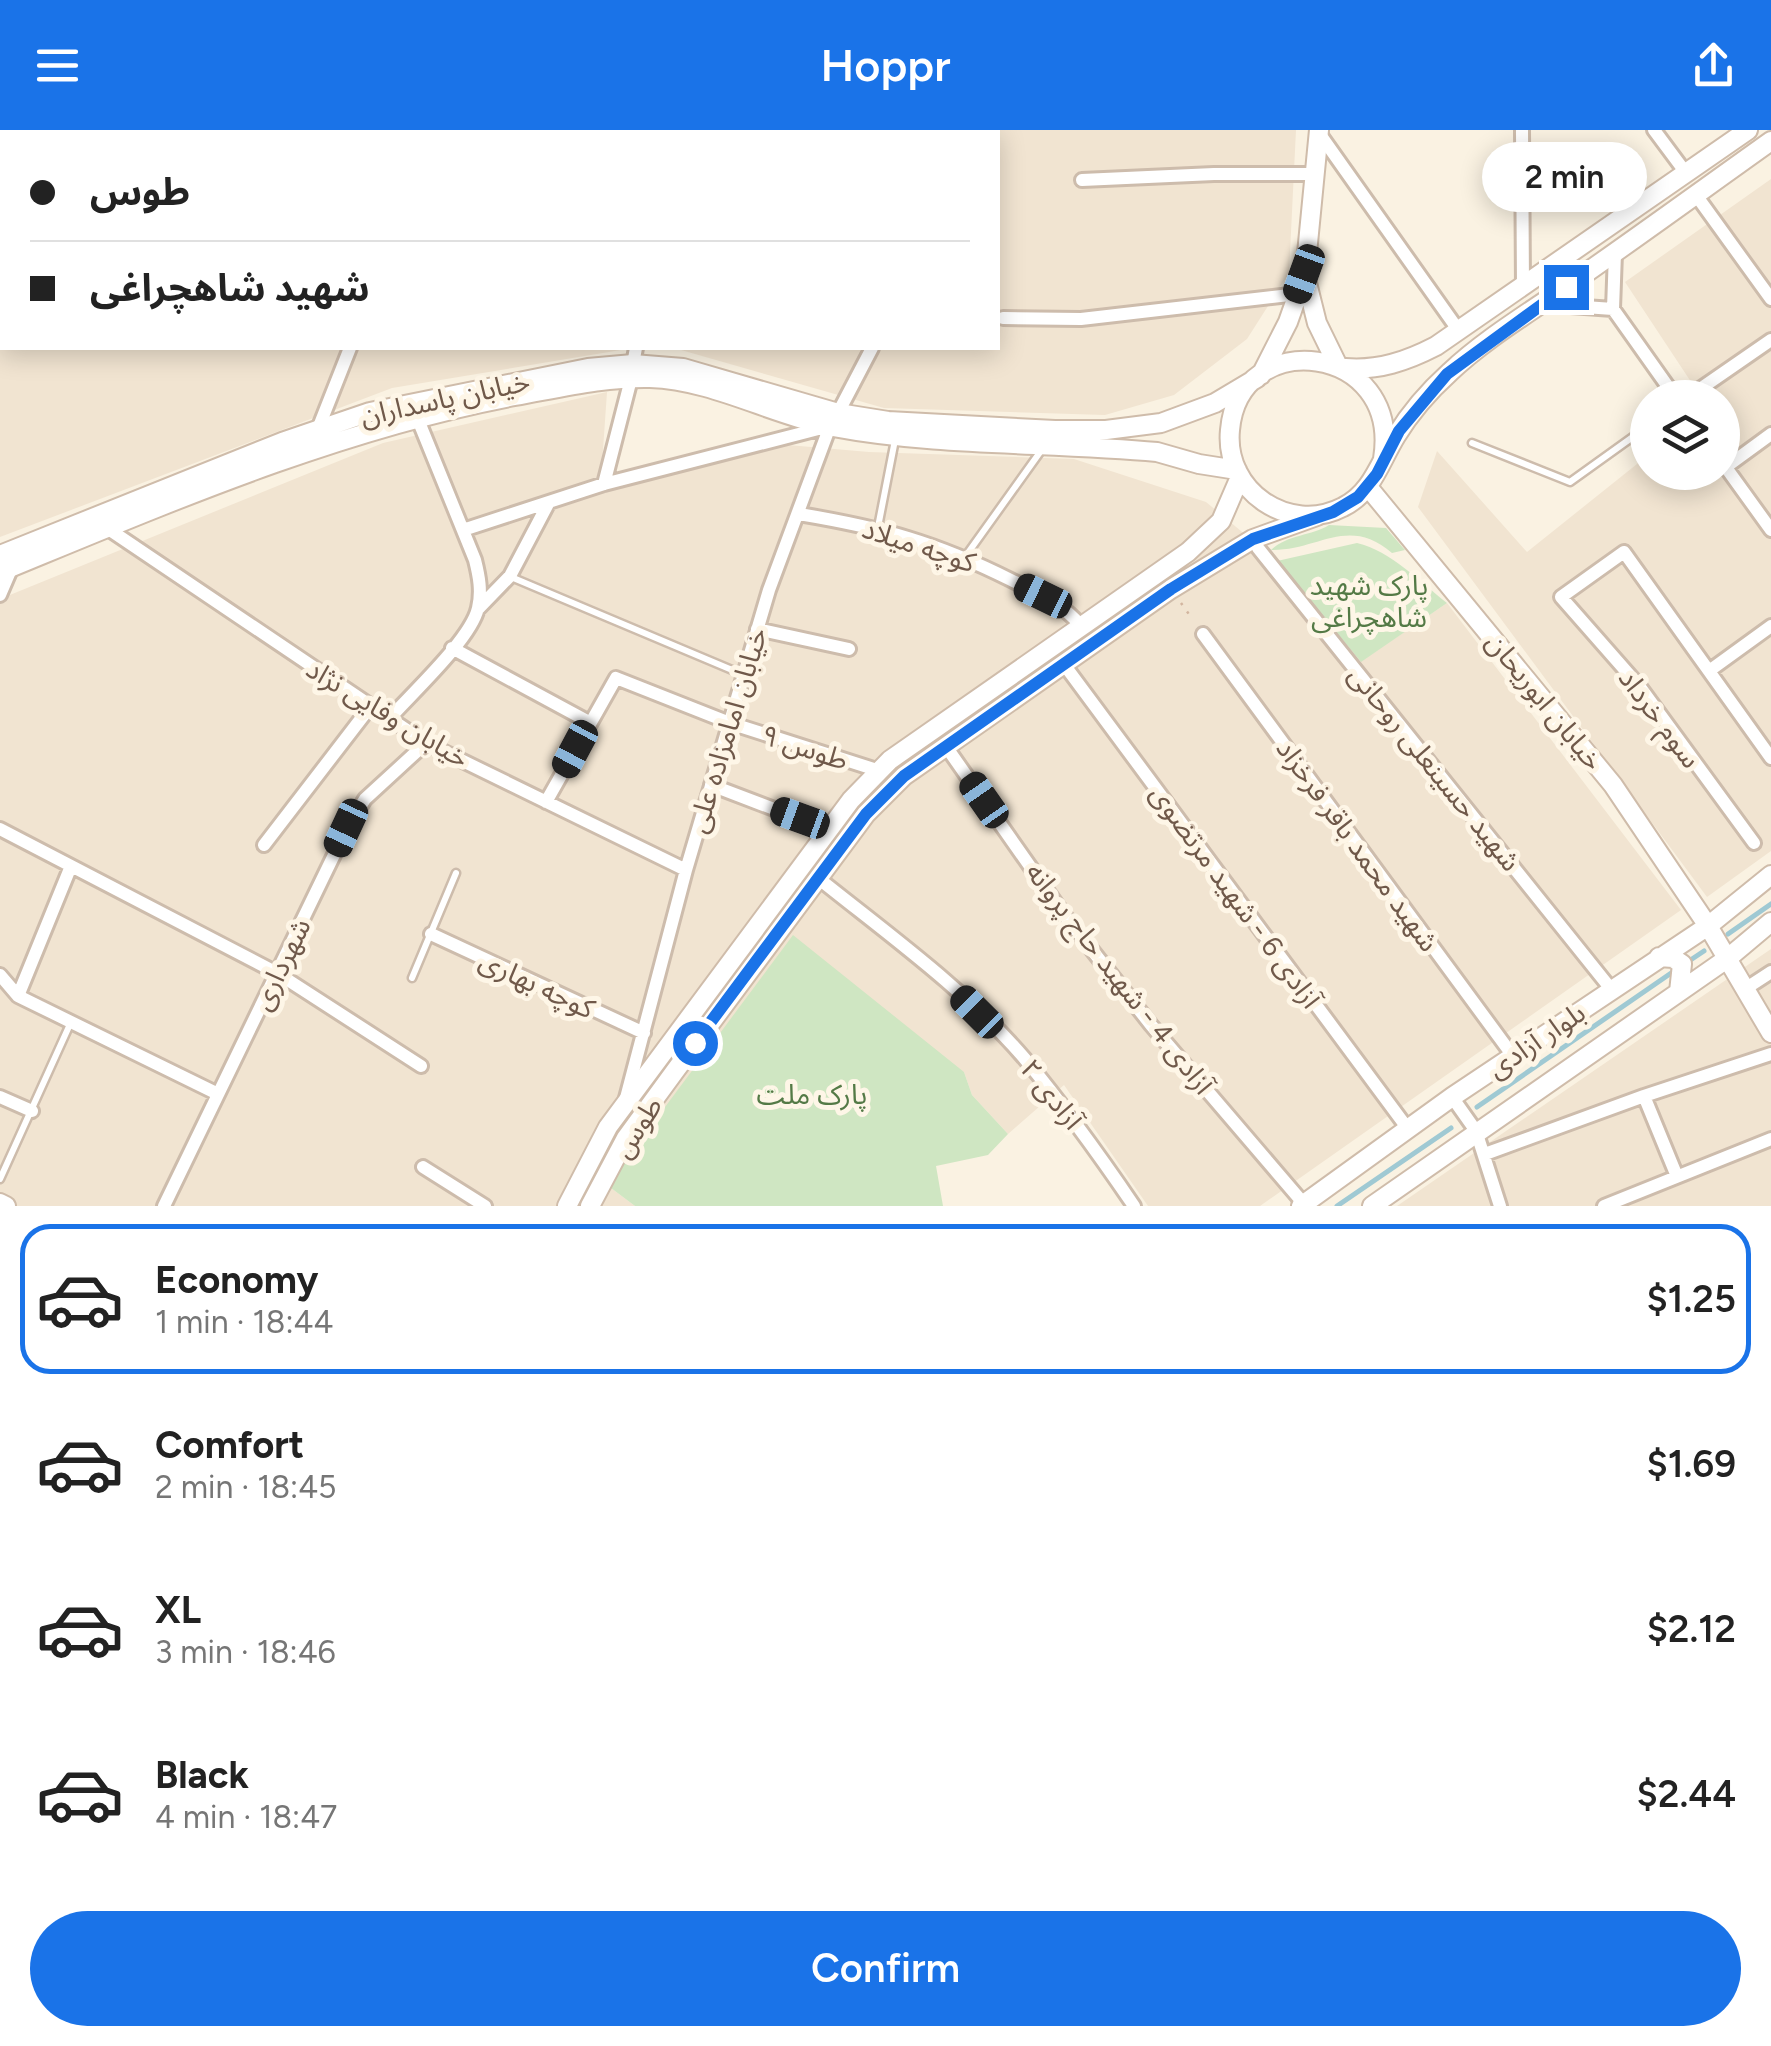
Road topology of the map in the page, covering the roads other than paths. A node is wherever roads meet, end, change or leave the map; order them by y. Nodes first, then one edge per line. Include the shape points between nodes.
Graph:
1 (1522, 130) edge
2 (1654, 130) edge
3 (1748, 130) edge
4 (1318, 131) edge
5 (1771, 141) edge
6 (1686, 173) junction
7 (1314, 174) junction
8 (1082, 180) dead end
9 (1696, 195) junction
10 (1615, 252) junction
11 (1304, 274) junction
12 (1523, 288) junction
13 (1298, 294) junction
14 (1771, 298) edge
15 (1540, 306) junction
16 (1613, 308) junction
17 (1003, 318) dead end
18 (1459, 331) junction
19 (1771, 340) edge
20 (349, 350) edge
21 (871, 350) edge
22 (633, 363) edge
23 (1340, 367) junction
24 (1259, 376) junction
25 (1663, 380) edge
26 (1713, 380) edge
27 (417, 417) junction
28 (834, 420) junction
29 (318, 430) junction
30 (1771, 434) edge
31 (896, 436) junction
32 (1630, 439) edge
33 (1046, 443) junction
34 (1472, 443) dead end
35 (1740, 454) edge
36 (1383, 458) junction
37 (1238, 473) junction
38 (604, 484) junction
39 (1740, 486) edge
40 (1368, 487) junction
41 (549, 502) junction
42 (799, 514) junction
43 (1317, 516) junction
44 (878, 527) junction
45 (108, 528) junction
46 (463, 530) junction
47 (1771, 530) edge
48 (1258, 548) dead end
49 (965, 557) junction
50 (4, 565) edge
51 (510, 576) junction
52 (0, 595) edge
53 (478, 609) junction
54 (1081, 626) junction
55 (1771, 626) edge
56 (758, 630) junction
57 (1203, 634) road end
58 (452, 648) junction
59 (849, 649) dead end
60 (1064, 663) junction
61 (1709, 671) junction
62 (744, 675) junction
63 (370, 707) junction
64 (389, 719) junction
65 (589, 722) junction
66 (730, 723) junction
67 (426, 742) junction
68 (946, 744) junction
69 (1771, 758) edge
70 (880, 770) junction
71 (711, 785) junction
72 (546, 802) junction
73 (0, 829) edge
74 (829, 830) junction
75 (1754, 843) dead end
76 (264, 845) dead end
77 (71, 866) junction
78 (686, 870) junction
79 (456, 873) dead end
80 (1771, 875) edge
81 (818, 878) junction
82 (1771, 922) edge
83 (1708, 926) junction
84 (430, 934) junction
85 (1659, 957) junction
86 (1728, 958) junction
87 (1771, 972) edge
88 (277, 973) junction
89 (0, 975) edge
90 (412, 978) dead end
91 (1611, 989) junction
92 (1744, 989) junction
93 (1680, 992) junction
94 (18, 996) junction
95 (71, 1021) junction
96 (1771, 1034) edge
97 (643, 1036) junction
98 (1771, 1054) edge
99 (1513, 1056) junction
100 (658, 1058) junction
101 (421, 1066) dead end
102 (218, 1094) junction
103 (1644, 1096) junction
104 (0, 1097) edge
105 (1452, 1097) junction
106 (624, 1106) junction
107 (32, 1111) junction
108 (1408, 1129) junction
109 (1476, 1131) junction
110 (1771, 1139) edge
111 (1485, 1154) junction
112 (423, 1167) dead end
113 (1676, 1174) junction
114 (0, 1179) edge
115 (1383, 1202) edge
116 (1303, 1205) edge
117 (164, 1206) edge
118 (485, 1206) edge
119 (568, 1206) edge
120 (590, 1206) edge
121 (1134, 1206) edge
122 (1500, 1206) edge
123 (1604, 1206) edge

1 - 12 street
2 - 6 street
3 - 6 street
4 - 7 street
4 - 18 street
5 - 9 street
6 - 12 street
7 - 8 street
7 - 11 street
9 - 10 street
9 - 14 street
10 - 15 street
10 - 16 street
11 - 13 street
11 - 23 street via 1317,323
12 - 15 street
12 - 18 street
13 - 17 street via 1081,318
13 - 24 street
15 - 16 street
15 - 36 street via 1447,374
16 - 25 street
18 - 23 street via 1396,363
19 - 26 street
20 - 29 street
21 - 28 street, خیابان امامزاده علی
22 - 27 street, خیابان پاسداران via 591,382
22 - 28 street, خیابان پاسداران via 680,382
22 - 29 street, خیابان پاسداران via 370,412
22 - 38 street
23 - 24 street via 1298,360
23 - 36 street via 1367,387 1382,413
24 - 28 street, خیابان پاسداران via 1162,423 1106,430
24 - 37 street via 1232,417 1230,447
27 - 45 street, خیابان پاسداران via 288,458
27 - 46 street
28 - 31 street, خیابان پاسداران
28 - 38 street
28 - 42 street, خیابان امامزاده علی
29 - 50 street, خیابان پاسداران
30 - 35 street
31 - 33 street, خیابان پاسداران
31 - 44 lane
32 - 34 lane via 1570,482
33 - 37 street, خیابان پاسداران via 1158,452
33 - 49 lane
36 - 40 street
37 - 43 street via 1272,508
37 - 54 street, طوس via 1221,521
38 - 41 street
39 - 47 street
40 - 43 street via 1347,506
40 - 83 street, خیابان ابوریحان via 1614,786
41 - 46 street
41 - 51 street
42 - 44 street, کوچه میلاد
42 - 56 street, خیابان امامزاده علی
43 - 60 street, طوس via 1253,539
44 - 49 street, کوچه میلاد
45 - 50 street, خیابان پاسداران
45 - 63 street, خیابان وفایی نژاد
46 - 53 street via 481,584
48 - 91 street, شهید حسینعلی روحانی
49 - 54 street, کوچه میلاد via 1067,609
50 - 52 street
51 - 53 street
51 - 62 lane
53 - 58 street
54 - 70 street, طوس
55 - 61 street
56 - 59 street
56 - 62 street, خیابان امامزاده علی
57 - 99 street, شهید محمد باقر فرخزاد
58 - 64 street
58 - 65 street
60 - 68 street, طوس
60 - 108 street, آزادی 6 - شهید مرتضوی
61 - 69 street
61 - 75 street, سوم خرداد via 1624,552 1561,598 1640,688
62 - 66 street, خیابان امامزاده علی
63 - 64 street, خیابان وفایی نژاد
63 - 76 street
64 - 67 street, خیابان وفایی نژاد
65 - 66 street, طوس ۹ via 612,680 620,678
65 - 72 street
66 - 70 street, طوس ۹
66 - 71 street, خیابان امامزاده علی
67 - 72 street, خیابان وفایی نژاد
67 - 88 street, شهرداری via 365,800 346,828
68 - 81 street, طوس via 866,814
68 - 116 street, آزادی 4 - شهید حاج پروانه via 1062,912
70 - 74 street, طوس
71 - 74 street
71 - 78 street, خیابان امامزاده علی
72 - 78 street, خیابان وفایی نژاد
73 - 77 street
74 - 100 street, طوس
77 - 88 street
77 - 94 street
78 - 97 street, خیابان امامزاده علی
79 - 84 lane
80 - 83 street, بلوار آزادی
81 - 120 street, طوس via 626,1138
81 - 121 street, آزادی ۲ via 954,989 1023,1057
82 - 86 street, بلوار آزادی
83 - 85 street, بلوار آزادی
83 - 86 street, خیابان ابوریحان
84 - 90 lane
84 - 97 street, کوچه بهاری
85 - 91 street, بلوار آزادی
85 - 93 street via 1682,964
86 - 92 street, خیابان ابوریحان
86 - 93 street, بلوار آزادی
87 - 92 street
88 - 101 street
88 - 102 street, شهرداری
89 - 94 street
91 - 99 street, بلوار آزادی
92 - 96 street, خیابان ابوریحان
93 - 109 street, بلوار آزادی
94 - 95 street
95 - 102 street
95 - 107 lane
97 - 100 street
97 - 106 street, خیابان امامزاده علی
98 - 103 street
99 - 105 street, بلوار آزادی
100 - 106 street, طوس
102 - 117 street, شهرداری
103 - 111 street
103 - 113 street
104 - 107 street
105 - 108 street, بلوار آزادی
105 - 109 street
106 - 119 street, طوس
107 - 114 lane
108 - 116 street, بلوار آزادی
109 - 111 street
109 - 115 street, بلوار آزادی
110 - 113 street
111 - 122 street
112 - 118 street
113 - 123 street

